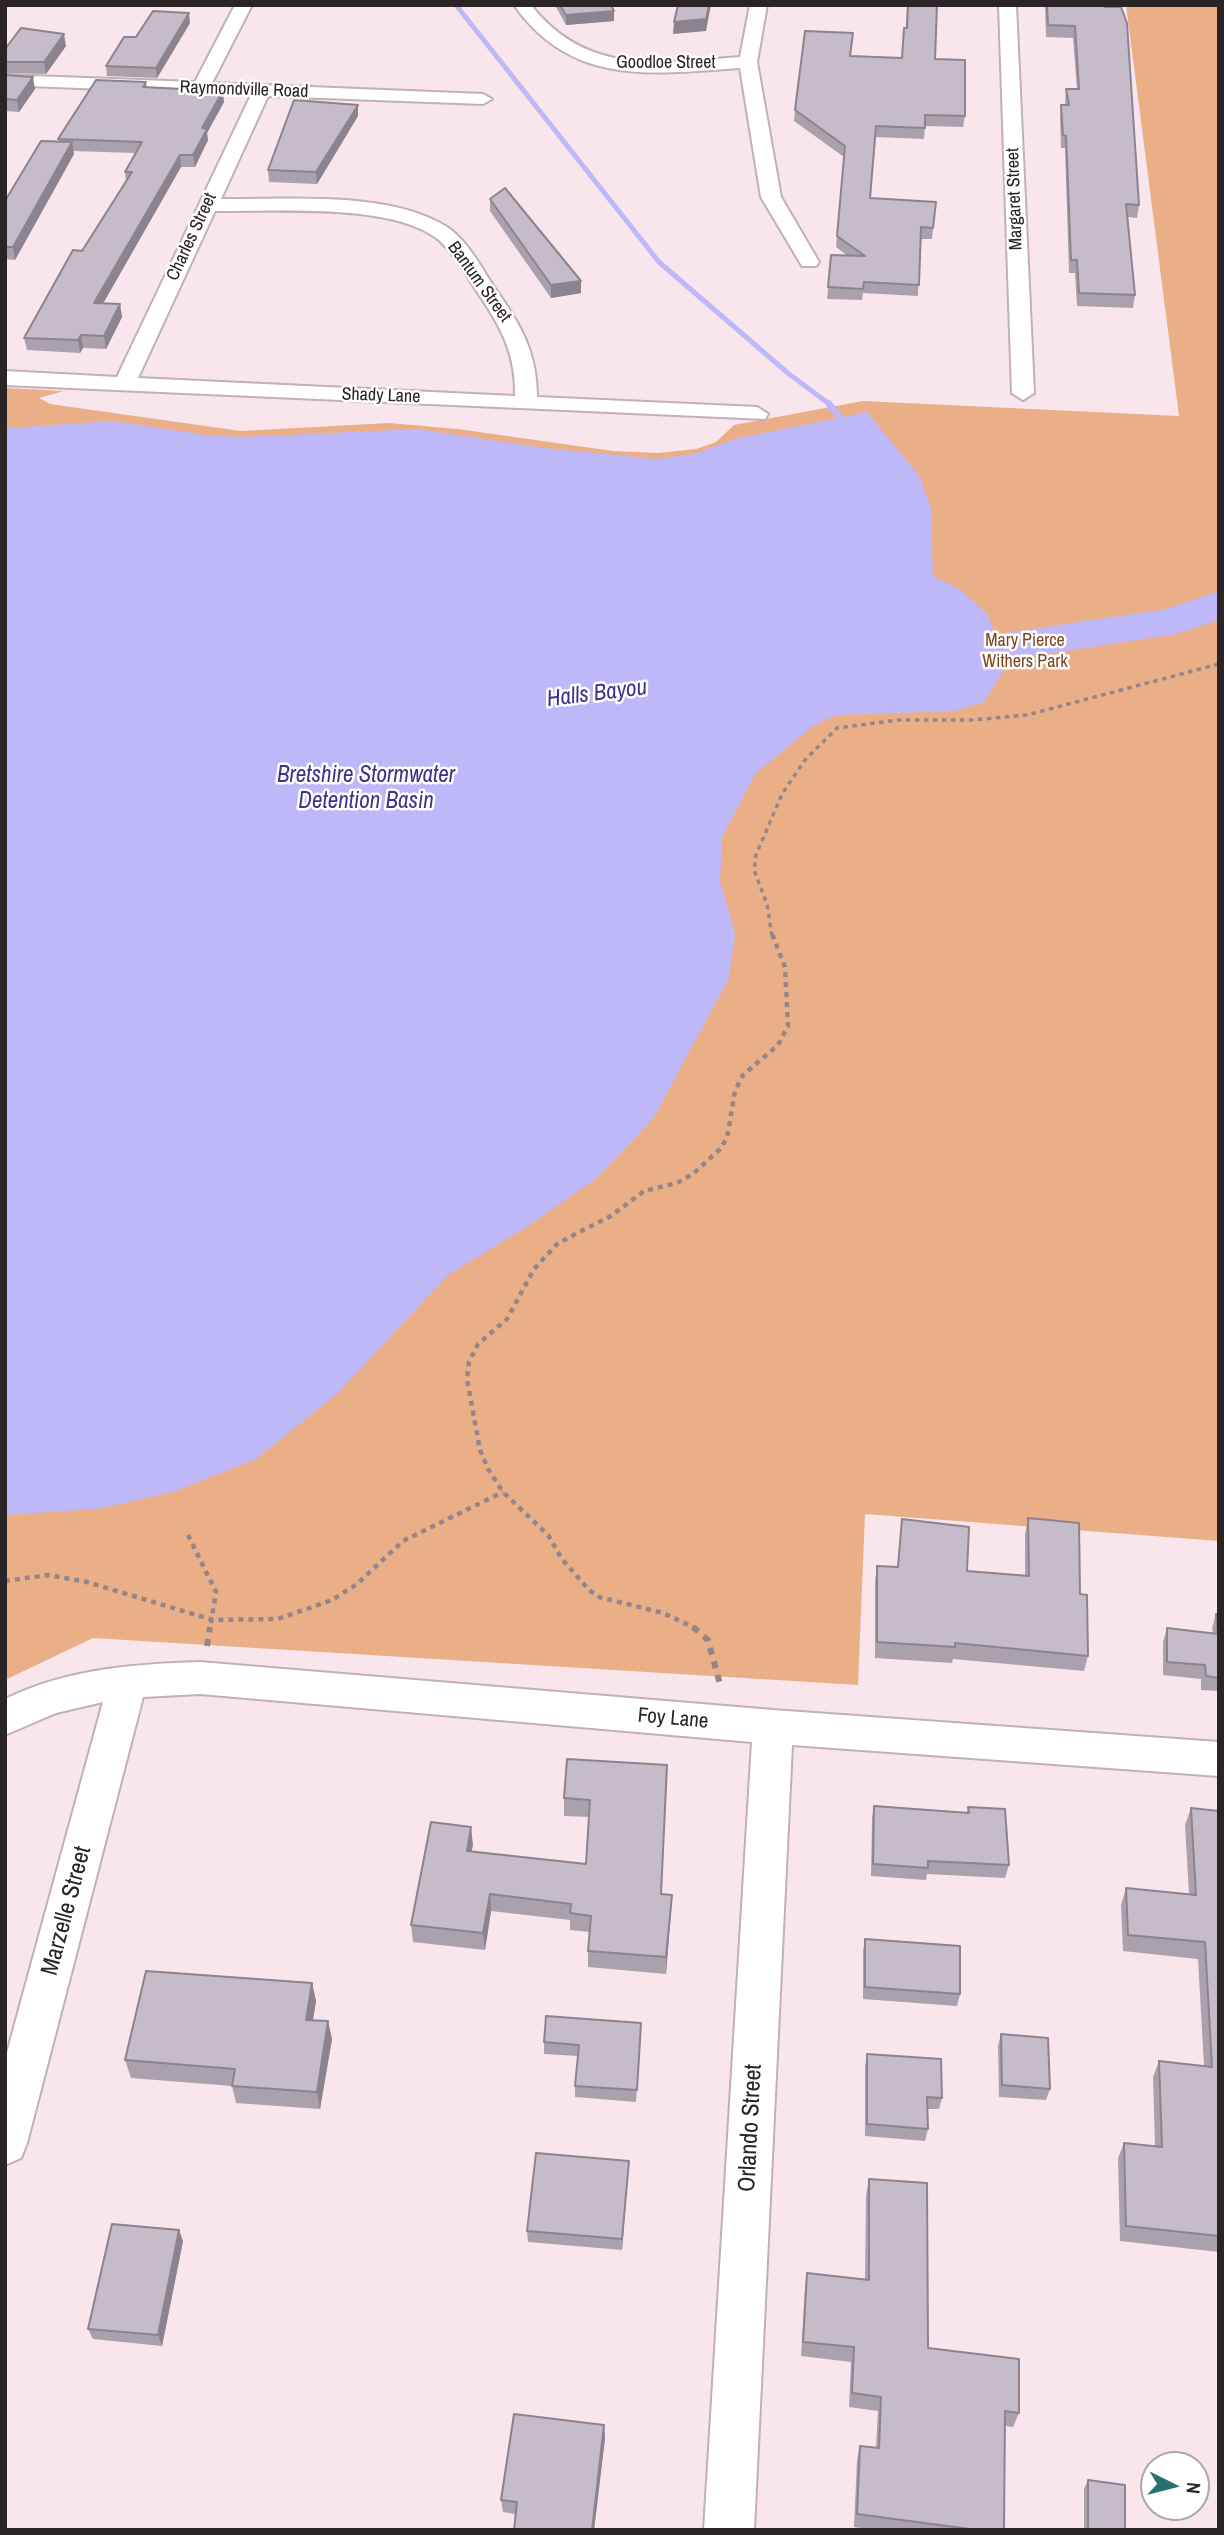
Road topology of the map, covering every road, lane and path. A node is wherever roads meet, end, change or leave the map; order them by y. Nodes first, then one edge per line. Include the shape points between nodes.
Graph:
1 (244, 5) edge
2 (522, 5) edge
3 (759, 5) edge
4 (1007, 5) edge
5 (748, 62) junction
6 (5, 80) edge
7 (200, 89) junction
8 (262, 90) junction
9 (483, 99) dead end
10 (206, 205) junction
11 (809, 262) dead end
12 (5, 378) edge
13 (124, 385) junction
14 (1023, 393) dead end
15 (526, 402) junction
16 (757, 414) dead end
17 (1219, 664) edge
18 (503, 1492) junction
19 (188, 1535) dead end
20 (5, 1581) edge
21 (213, 1620) junction
22 (200, 1678) junction
23 (128, 1680) junction
24 (5, 1718) edge
25 (718, 1723) junction
26 (772, 1727) junction
27 (1219, 1759) edge
28 (5, 2143) edge
29 (729, 2530) edge

1 - 7 street
2 - 5 street, Goodloe Street via 559,47 594,62 649,67
3 - 5 street
4 - 14 street, Margaret Street
5 - 11 street via 771,197
6 - 7 street, Raymondville Road
7 - 8 street, Raymondville Road
8 - 9 street, Raymondville Road
8 - 10 street, Charles Street
10 - 13 street, Charles Street
10 - 15 street, Bantum Street via 378,212 439,231 454,244 519,341 527,370
12 - 13 street, Shady Lane
13 - 15 street, Shady Lane
15 - 16 street, Shady Lane
17 - 18 path via 1027,715 845,725 805,760 782,794 754,870 785,967 785,1036 743,1074 720,1149 693,1174 644,1191 611,1216 558,1243 534,1269 508,1319 478,1344 468,1362 467,1379 480,1450
18 - 21 path via 403,1541 357,1584 332,1600 278,1619
18 - 25 path via 548,1535 589,1590 599,1597 663,1613 697,1629 708,1640 722,1694
19 - 21 path via 216,1592
20 - 21 path via 48,1575 87,1582
21 - 22 path
22 - 23 street, Foy Lane
22 - 25 street, Foy Lane
23 - 24 street, Foy Lane via 74,1689
23 - 28 street, Marzelle Street
25 - 26 street, Foy Lane
26 - 27 street, Foy Lane
26 - 29 street, Orlando Street

